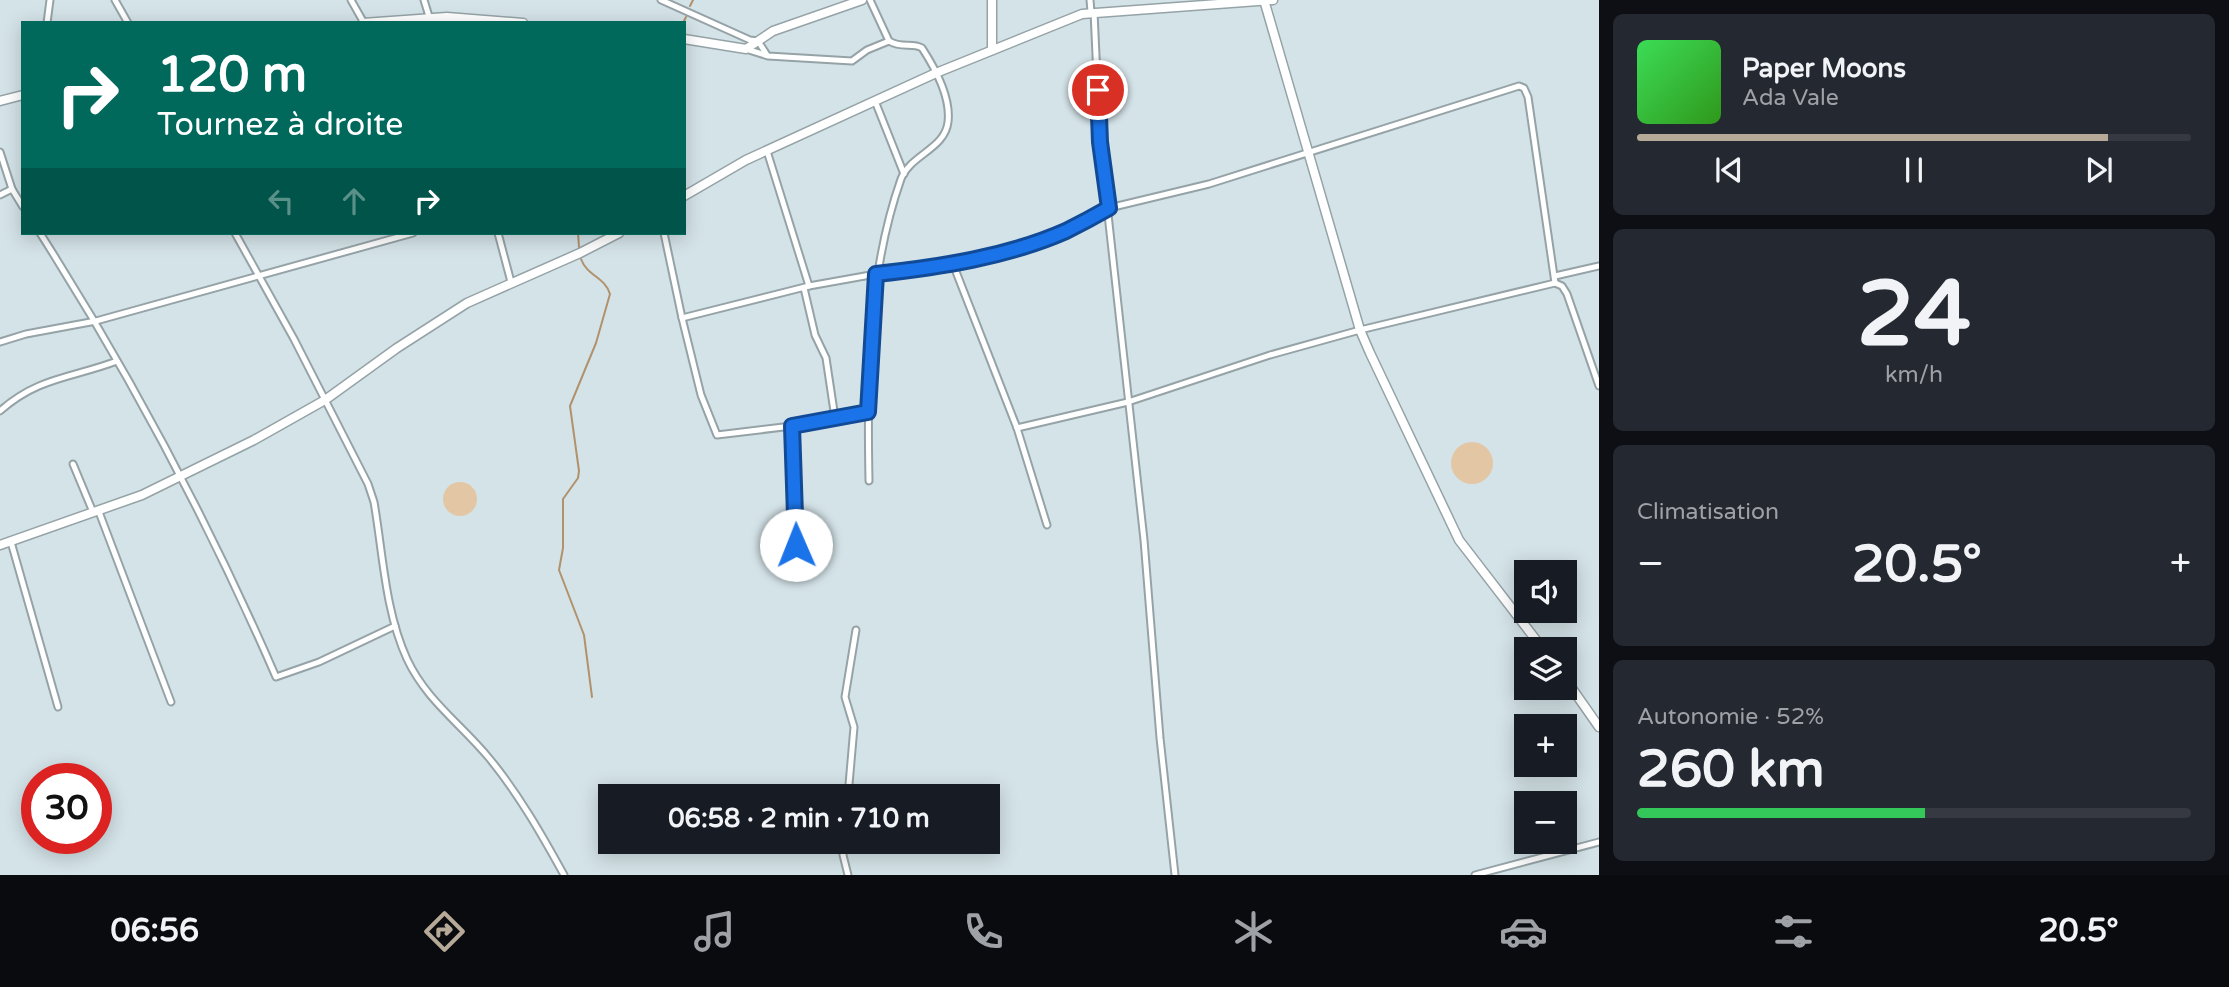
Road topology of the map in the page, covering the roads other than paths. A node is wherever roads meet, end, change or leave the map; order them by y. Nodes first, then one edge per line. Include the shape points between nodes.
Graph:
1 (50, 0) edge
2 (115, 0) edge
3 (351, 0) edge
4 (424, 0) edge
5 (661, 0) edge
6 (862, 0) edge
7 (870, 0) edge
8 (992, 0) edge
9 (1090, 0) edge
10 (1267, 0) edge
11 (1092, 12) junction
12 (430, 20) edge
13 (47, 21) edge
14 (127, 21) edge
15 (363, 21) edge
16 (408, 21) edge
17 (461, 21) edge
18 (686, 40) edge
19 (758, 41) junction
20 (889, 41) junction
21 (746, 49) junction
22 (992, 50) junction
23 (768, 56) junction
24 (936, 73) junction
25 (21, 96) edge
26 (0, 101) edge
27 (875, 101) junction
28 (766, 151) junction
29 (0, 152) edge
30 (1308, 152) junction
31 (904, 174) junction
32 (12, 189) junction
33 (0, 195) edge
34 (686, 195) edge
35 (21, 203) edge
36 (1109, 208) junction
37 (41, 235) edge
38 (236, 235) edge
39 (406, 235) edge
40 (499, 235) edge
41 (615, 235) edge
42 (664, 235) edge
43 (953, 264) junction
44 (1599, 266) edge
45 (876, 274) junction
46 (257, 275) junction
47 (1555, 279) junction
48 (511, 282) junction
49 (806, 287) junction
50 (682, 318) junction
51 (96, 321) junction
52 (1360, 330) junction
53 (0, 342) edge
54 (117, 361) junction
55 (1599, 386) edge
56 (325, 400) junction
57 (1128, 402) junction
58 (0, 411) edge
59 (868, 412) junction
60 (835, 418) junction
61 (792, 426) junction
62 (1017, 428) junction
63 (73, 464) dead end
64 (181, 476) junction
65 (870, 481) dead end
66 (96, 512) junction
67 (1047, 525) dead end
68 (11, 542) junction
69 (0, 545) edge
70 (796, 545) dead end
71 (395, 626) junction
72 (856, 630) dead end
73 (1534, 637) edge
74 (1577, 696) edge
75 (171, 702) dead end
76 (58, 707) dead end
77 (1599, 727) edge
78 (849, 784) edge
79 (1599, 842) edge
80 (843, 854) edge
81 (565, 875) edge
82 (848, 875) edge
83 (1175, 875) edge
84 (1475, 875) edge

1 - 13 street
2 - 14 street
3 - 15 street
4 - 12 street
5 - 19 street
6 - 19 street via 773,30
7 - 20 street
8 - 22 street
9 - 11 street
10 - 11 street
10 - 30 street
11 - 22 street
11 - 36 street
12 - 16 street
12 - 17 street
18 - 21 street
19 - 21 street
19 - 23 street
20 - 23 street via 852,61
20 - 24 street via 904,47 920,46
21 - 23 street
22 - 24 street
24 - 27 street
24 - 31 street via 946,99 947,128
25 - 26 street
27 - 28 street
27 - 31 street
28 - 34 street
28 - 49 street
29 - 32 street
30 - 36 street via 1209,184
30 - 47 street via 1518,86 1524,88
30 - 52 street
31 - 45 street
32 - 33 street
32 - 35 street
36 - 43 street via 1066,231
36 - 57 street
37 - 51 street
38 - 46 street
39 - 46 street
40 - 48 street
41 - 48 street
42 - 50 street
43 - 45 street
43 - 62 street
44 - 47 street
45 - 49 street
45 - 59 street
46 - 51 street
46 - 56 street
47 - 52 street
47 - 55 street via 1567,293
48 - 56 street via 458,308
49 - 50 street
49 - 60 street via 826,358
50 - 61 street via 701,395 717,435
51 - 53 street
51 - 54 street
52 - 57 street
52 - 73 street via 1455,533
54 - 58 street via 46,381
54 - 64 street
56 - 64 street
56 - 71 street via 372,494
57 - 62 street
57 - 83 street
59 - 60 street
59 - 65 street
60 - 61 street
61 - 70 street
62 - 67 street
63 - 66 street
64 - 66 street
64 - 71 street via 276,677
66 - 68 street
66 - 75 street
68 - 69 street
68 - 76 street
71 - 81 street via 426,692 500,772
72 - 78 street via 845,696 854,727
74 - 77 street
79 - 84 street
80 - 82 street

